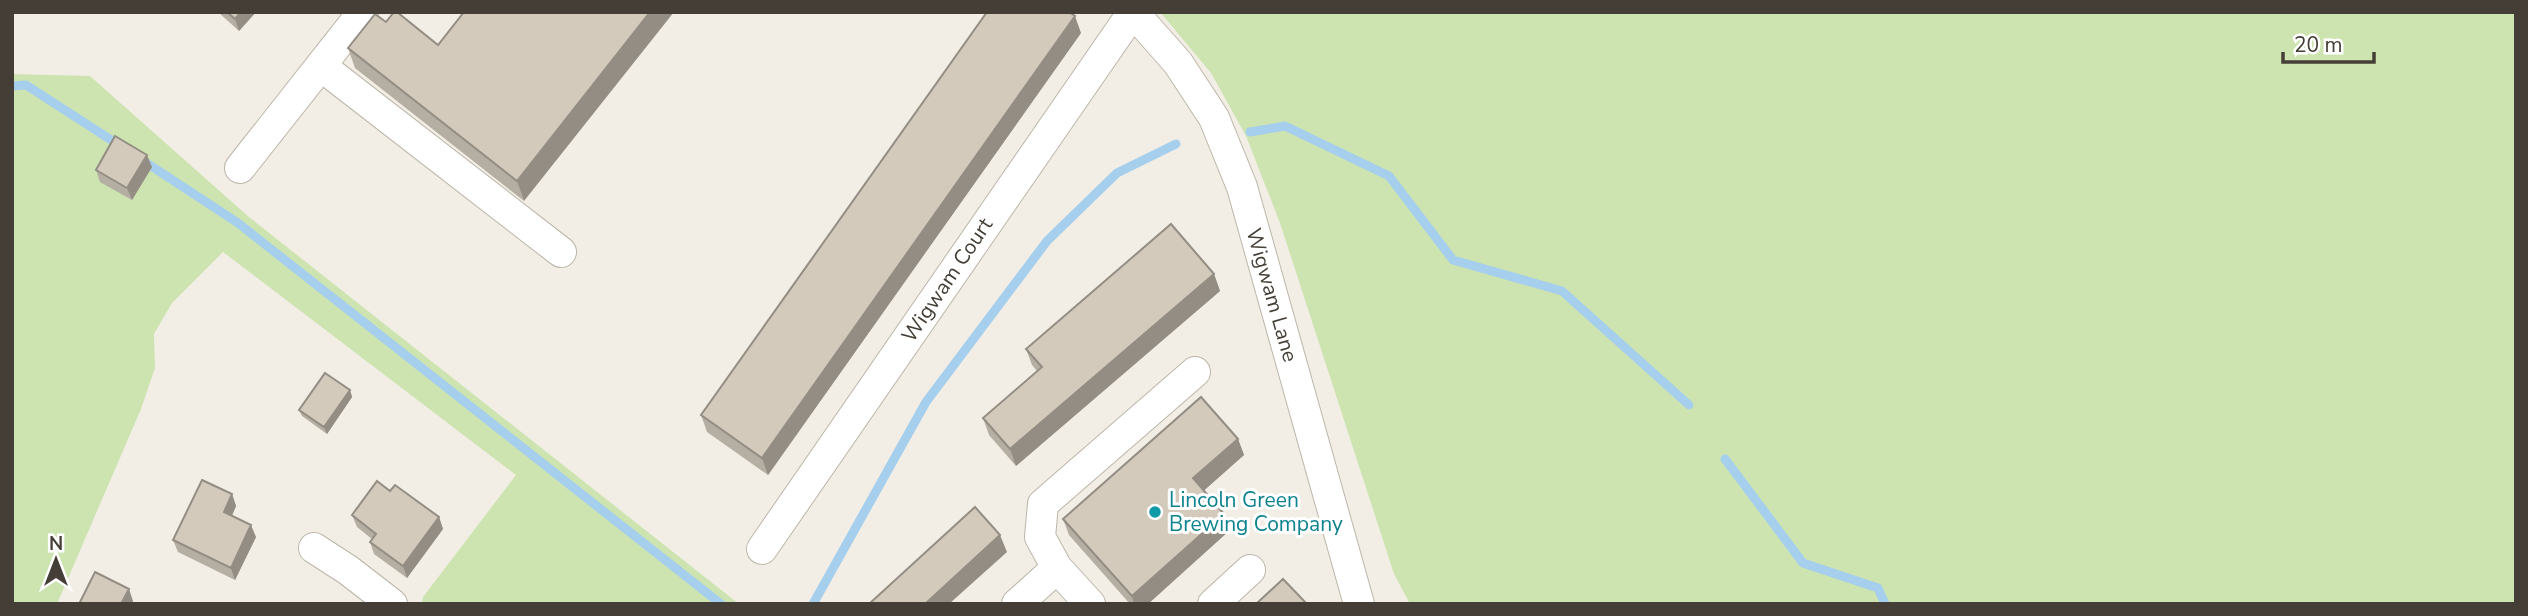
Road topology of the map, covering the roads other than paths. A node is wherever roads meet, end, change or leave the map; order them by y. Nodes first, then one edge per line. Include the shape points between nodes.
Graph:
1 (363, 12) edge
2 (1133, 12) edge
3 (321, 66) junction
4 (240, 167) dead end
5 (561, 252) dead end
6 (1195, 372) dead end
7 (314, 548) dead end
8 (762, 549) dead end
9 (1057, 568) junction
10 (1250, 570) dead end
11 (392, 604) edge
12 (1017, 604) edge
13 (1090, 604) edge
14 (1213, 604) edge
15 (1359, 604) edge

1 - 3 street
2 - 8 street, Wigwam Court
2 - 15 street, Wigwam Lane via 1178,63 1214,118 1242,187
3 - 4 street
3 - 5 street
6 - 9 street via 1043,504 1040,537
7 - 11 street
9 - 12 street
9 - 13 street
10 - 14 street

